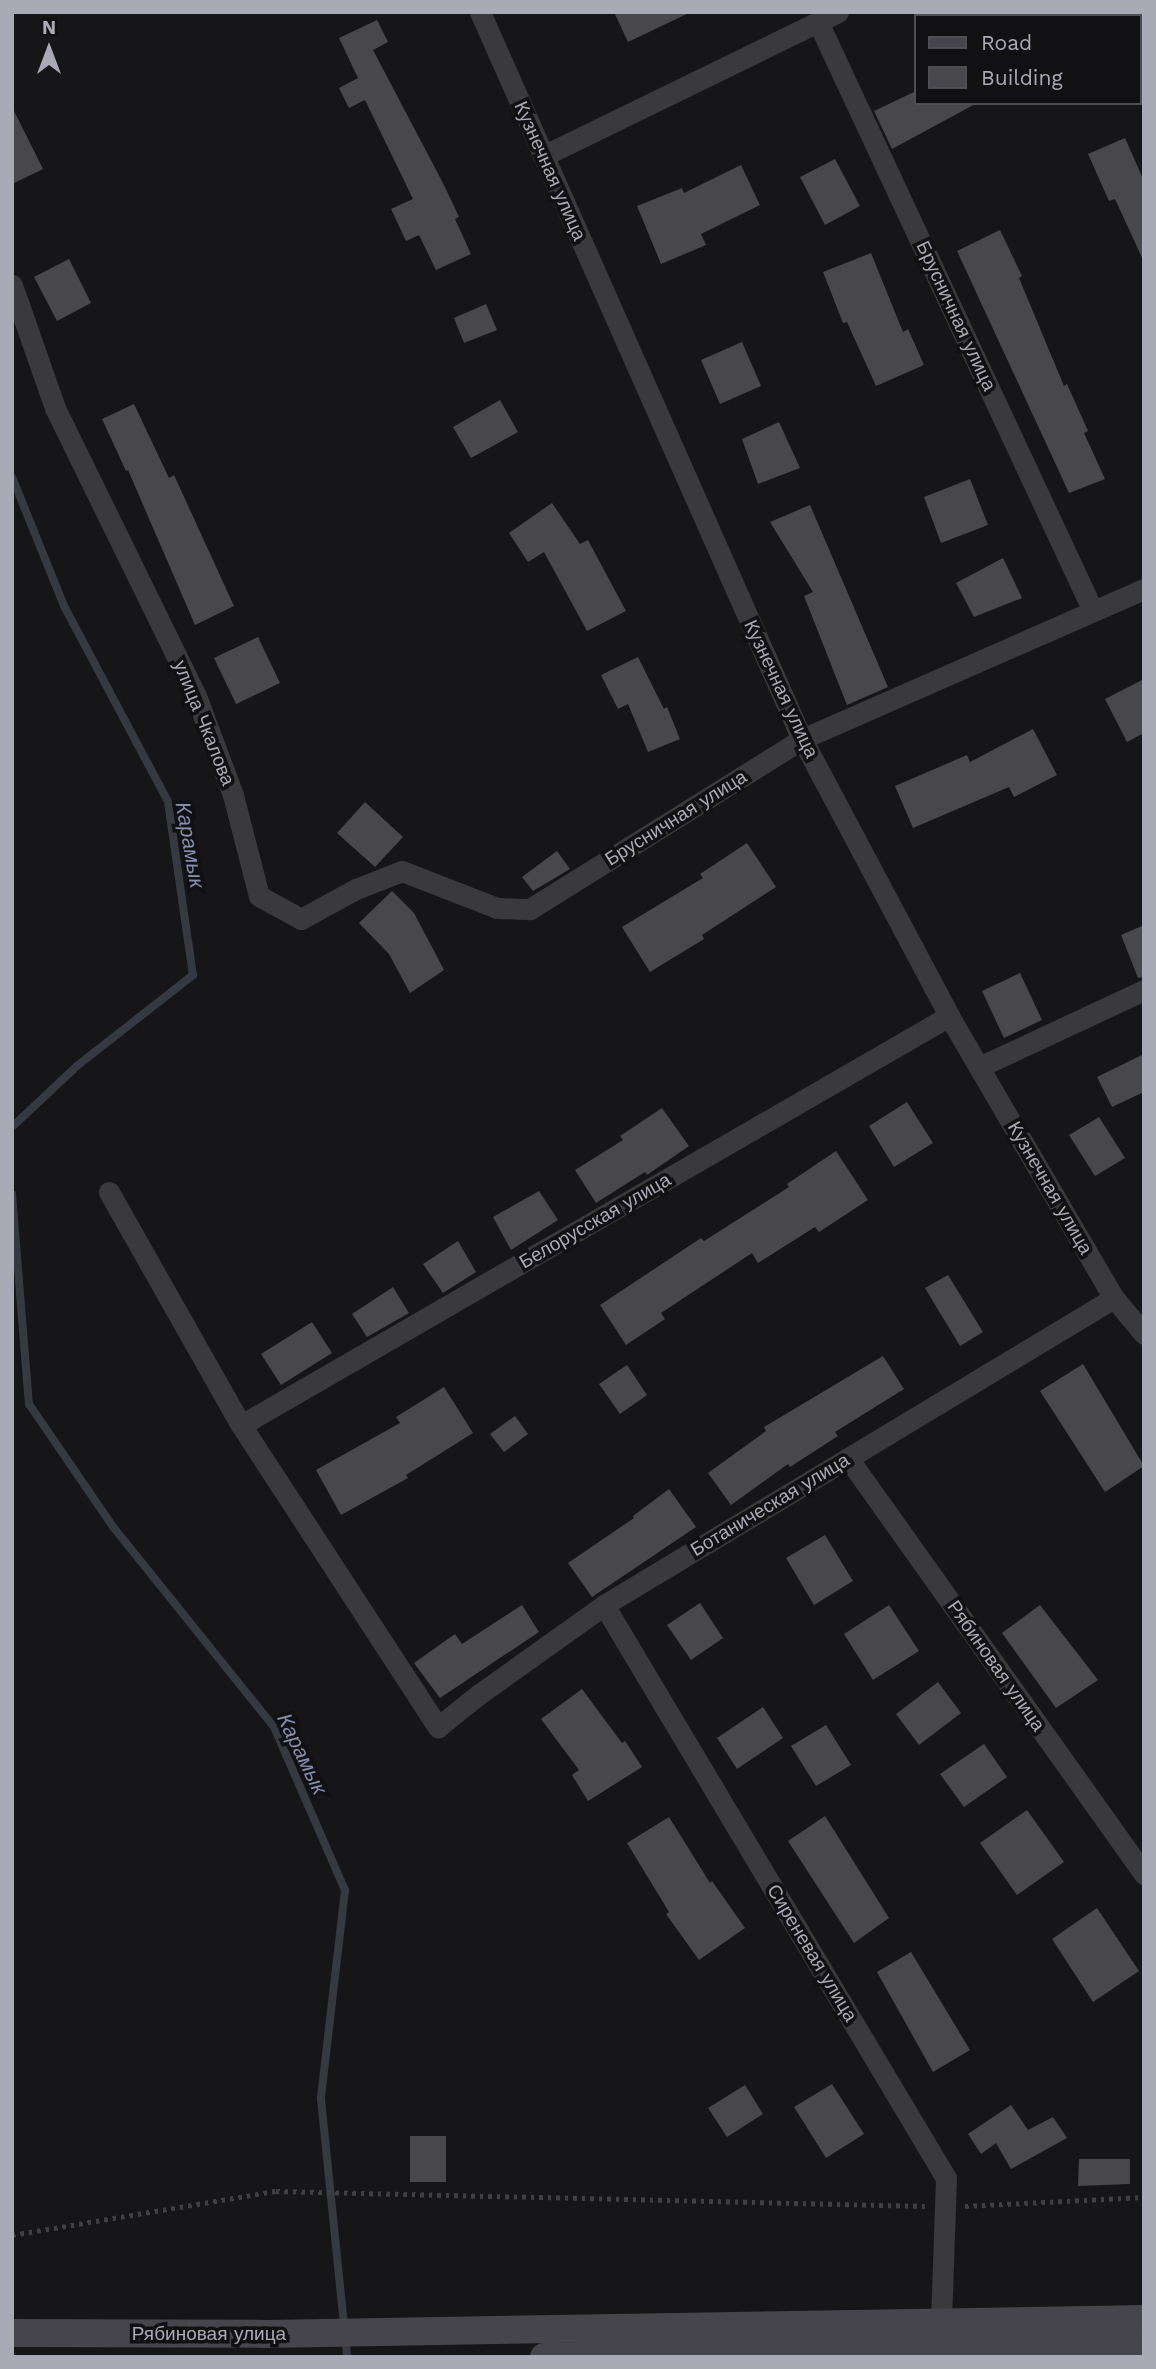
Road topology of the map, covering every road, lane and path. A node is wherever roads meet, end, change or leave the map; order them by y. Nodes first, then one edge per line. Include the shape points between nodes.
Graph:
1 (480, 12) edge
2 (838, 12) edge
3 (818, 22) junction
4 (543, 156) junction
5 (12, 285) edge
6 (1144, 589) edge
7 (1093, 611) junction
8 (802, 739) junction
9 (530, 909) joint
10 (1144, 990) edge
11 (949, 1016) junction
12 (979, 1067) junction
13 (109, 1192) dead end
14 (1114, 1298) junction
15 (1144, 1334) edge
16 (241, 1425) junction
17 (848, 1458) junction
18 (604, 1605) junction
19 (1144, 1874) edge
20 (1144, 2197) edge
21 (945, 2207) junction
22 (12, 2235) edge
23 (1144, 2319) edge
24 (941, 2323) junction
25 (12, 2333) edge
26 (1144, 2343) edge
27 (544, 2357) edge

1 - 4 street, Кузнечная улица
2 - 3 street
3 - 4 street
3 - 7 street, Брусничная улица
4 - 8 street, Кузнечная улица
5 - 9 street, улица Чкалова via 55,408 196,696 233,795 259,896 300,919 402,871 497,908
6 - 7 street, Брусничная улица
7 - 8 street, Брусничная улица
8 - 9 street, Брусничная улица
8 - 11 street, Кузнечная улица
10 - 12 street
11 - 12 street, Кузнечная улица
11 - 16 street, Белорусская улица
12 - 14 street, Кузнечная улица
13 - 16 street
14 - 15 street, Кузнечная улица
14 - 17 street, Ботаническая улица
16 - 18 street, Ботаническая улица via 438,1727
17 - 18 street, Ботаническая улица
17 - 19 street, Рябиновая улица
18 - 21 street, Сиреневая улица via 946,2178
20 - 21 path
21 - 22 path via 276,2191
21 - 24 street, Сиреневая улица
23 - 24 main road, Рябиновая улица
24 - 25 main road, Рябиновая улица via 266,2334
26 - 27 main road

